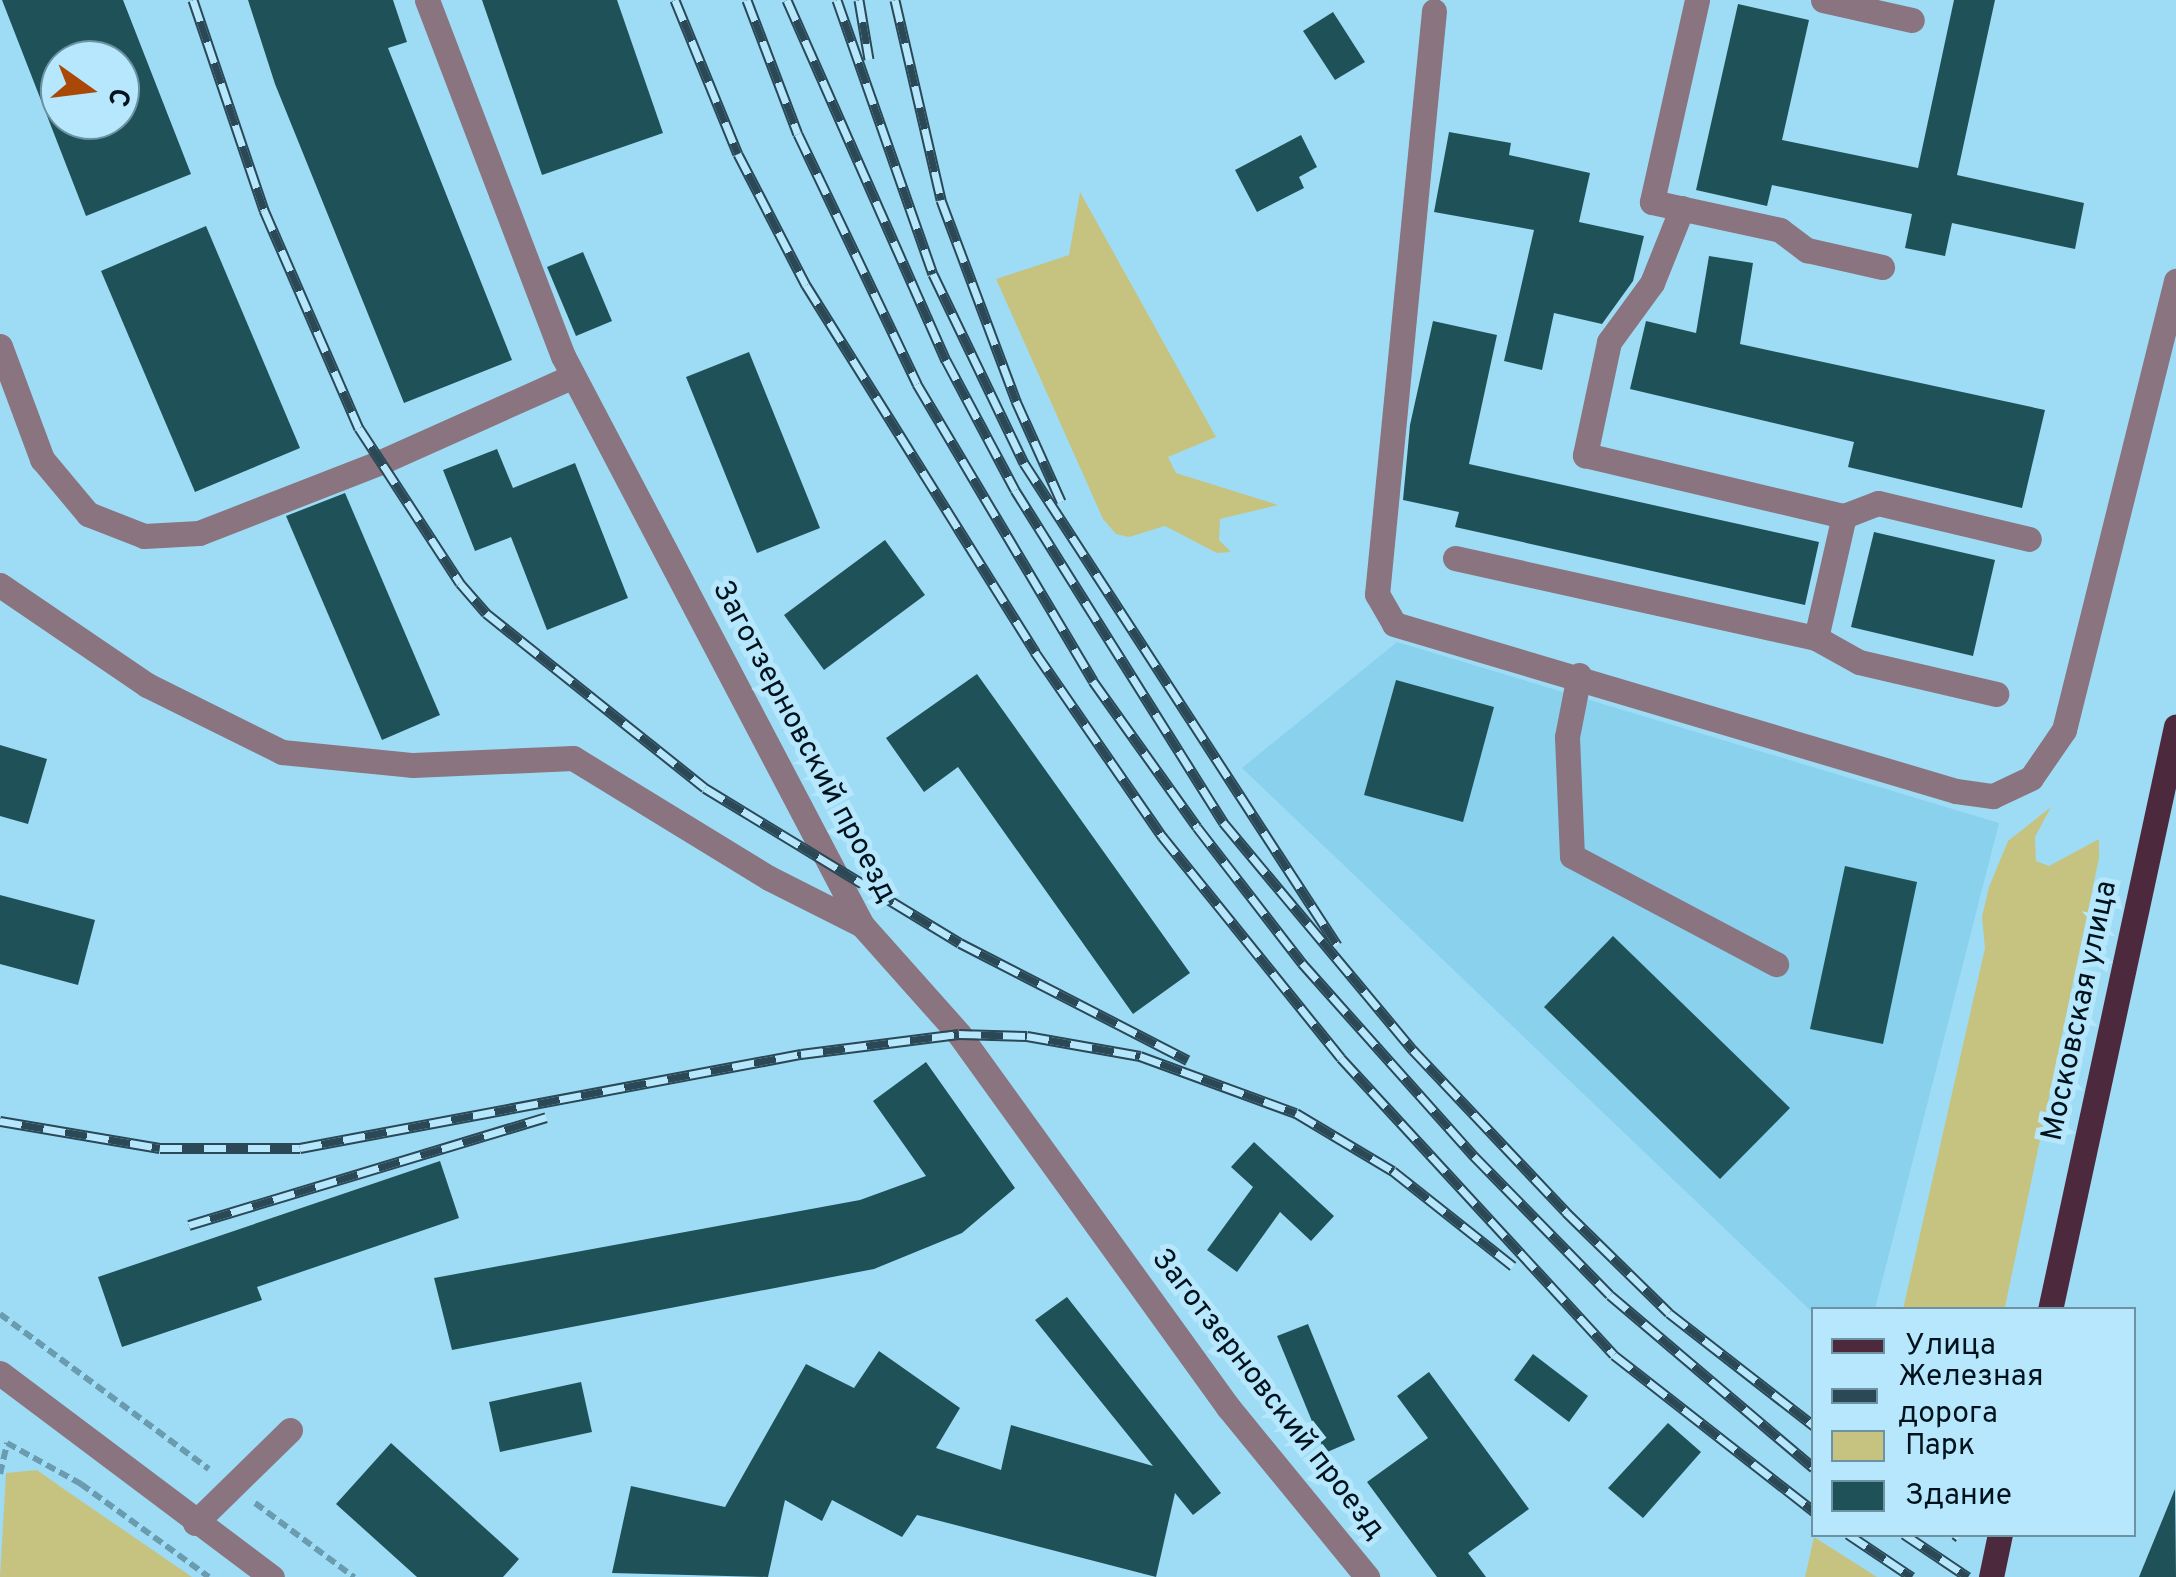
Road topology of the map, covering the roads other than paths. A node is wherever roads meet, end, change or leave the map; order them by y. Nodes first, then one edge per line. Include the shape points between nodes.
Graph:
1 (427, 0) edge
2 (1697, 0) edge
3 (1823, 0) edge
4 (1434, 11) dead end
5 (1912, 20) dead end
6 (1682, 208) junction
7 (1882, 266) dead end
8 (2176, 281) edge
9 (0, 346) edge
10 (573, 376) junction
11 (1844, 516) junction
12 (2029, 538) dead end
13 (1455, 558) dead end
14 (0, 585) edge
15 (1816, 638) junction
16 (1580, 675) junction
17 (1996, 694) dead end
18 (2176, 726) edge
19 (862, 924) junction
20 (1776, 964) dead end
21 (2051, 1307) edge
22 (0, 1374) edge
23 (290, 1430) dead end
24 (195, 1523) junction
25 (1999, 1537) edge
26 (272, 1577) edge
27 (1367, 1577) edge
28 (1991, 1577) edge

1 - 10 street, Заготзерновский проезд
2 - 6 street via 1652,202
3 - 5 street
4 - 16 street via 1378,606 1394,624
6 - 7 street via 1780,230 1807,250
6 - 11 street via 1652,283 1609,342 1585,455
8 - 16 street via 2064,730 2032,778 1993,796 1956,791
9 - 10 street via 42,459 88,514 144,536 199,533
10 - 19 street, Заготзерновский проезд
11 - 12 street via 1878,503
11 - 15 street
13 - 15 street
14 - 19 street via 147,685 282,752 413,765 573,758 769,878
15 - 17 street via 1859,662
16 - 20 street via 1568,737 1572,856
18 - 21 main road, Московская улица
19 - 27 street, Заготзерновский проезд via 959,1034 1228,1408
22 - 24 street
23 - 24 street
24 - 26 street
25 - 28 main road

